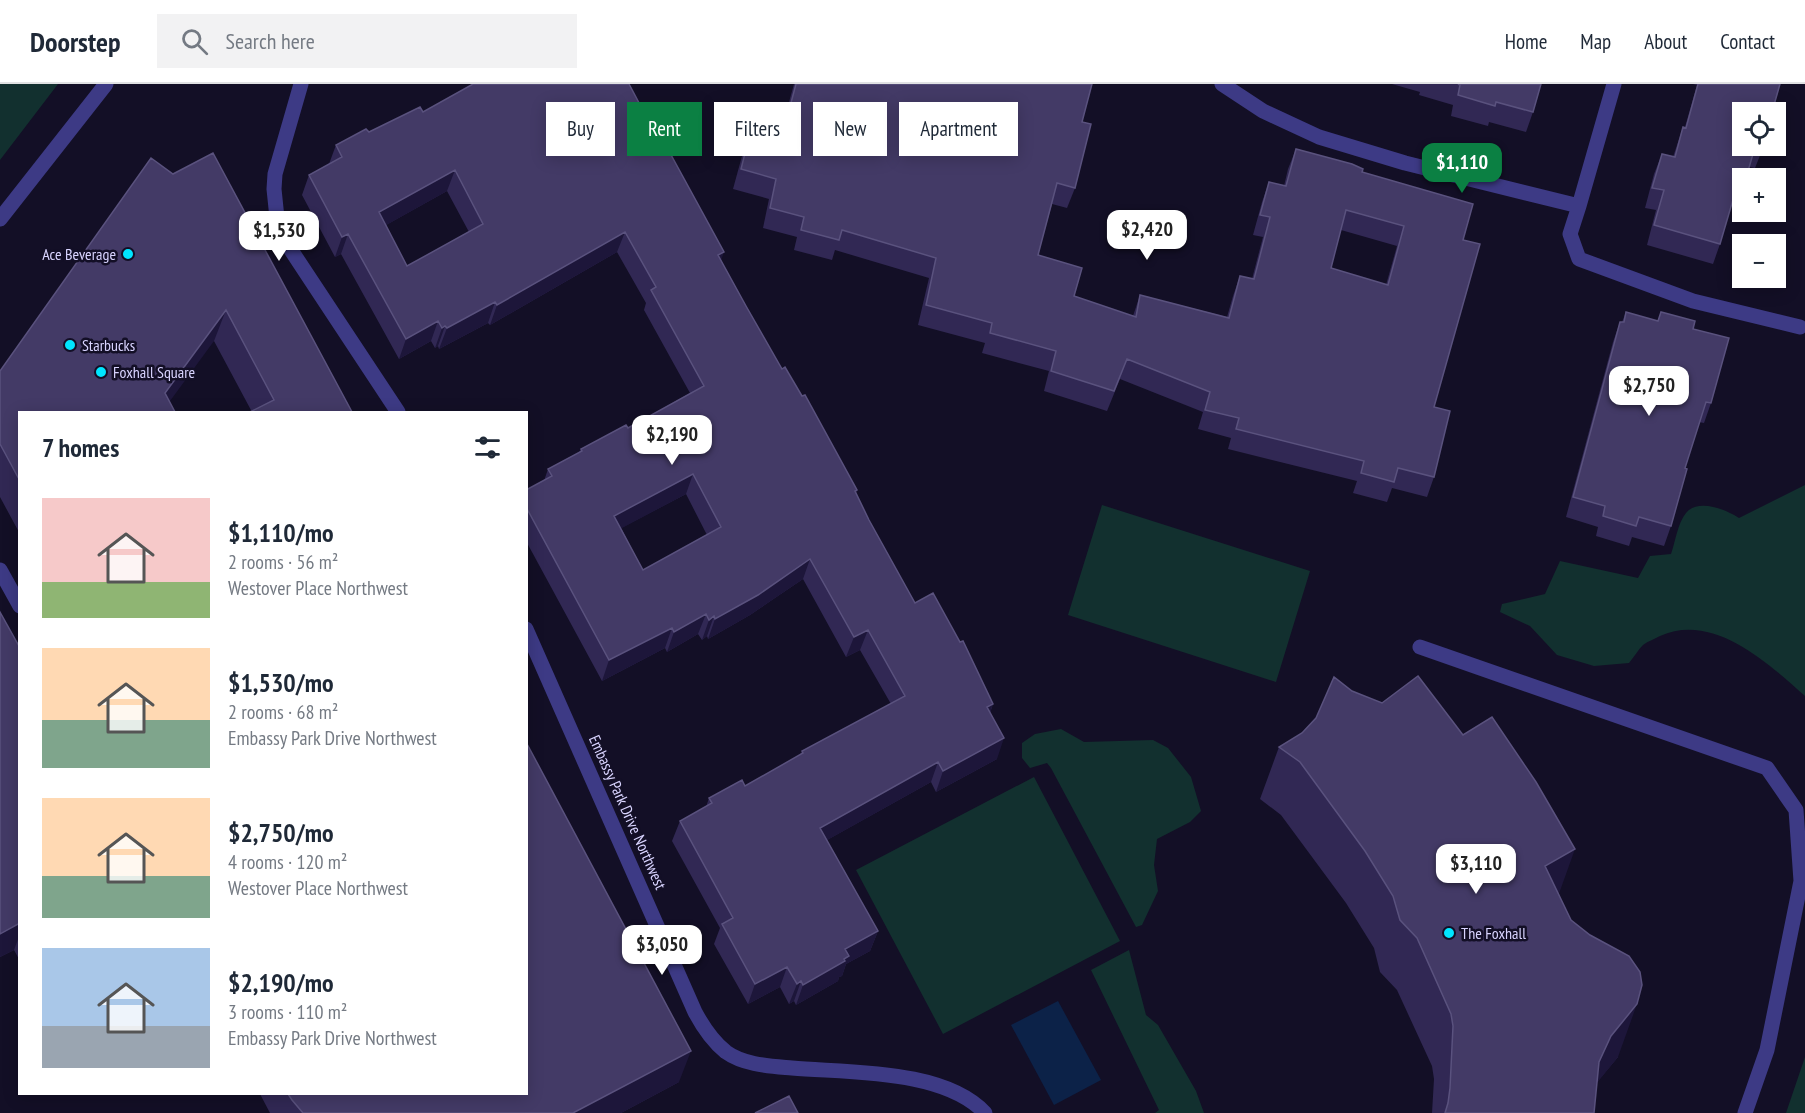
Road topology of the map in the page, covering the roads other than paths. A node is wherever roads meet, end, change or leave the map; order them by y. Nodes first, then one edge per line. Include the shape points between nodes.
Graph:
1 (106, 84) edge
2 (301, 84) edge
3 (1222, 84) edge
4 (1614, 84) edge
5 (1579, 206) junction
6 (0, 219) edge
7 (1800, 327) dead end
8 (397, 411) edge
9 (0, 570) edge
10 (18, 602) edge
11 (528, 634) edge
12 (1420, 647) dead end
13 (985, 1113) edge
14 (1745, 1113) edge

1 - 6 street
2 - 8 street via 275,174 277,218 289,247
3 - 5 street via 1272,116 1318,137
4 - 5 street
5 - 7 street via 1570,234 1579,259 1693,301
9 - 10 street
11 - 13 street, Embassy Park Drive Northwest via 695,1012 715,1041 727,1052 754,1064 908,1078 945,1086
12 - 14 street via 1767,768 1796,810 1801,881 1767,1050

